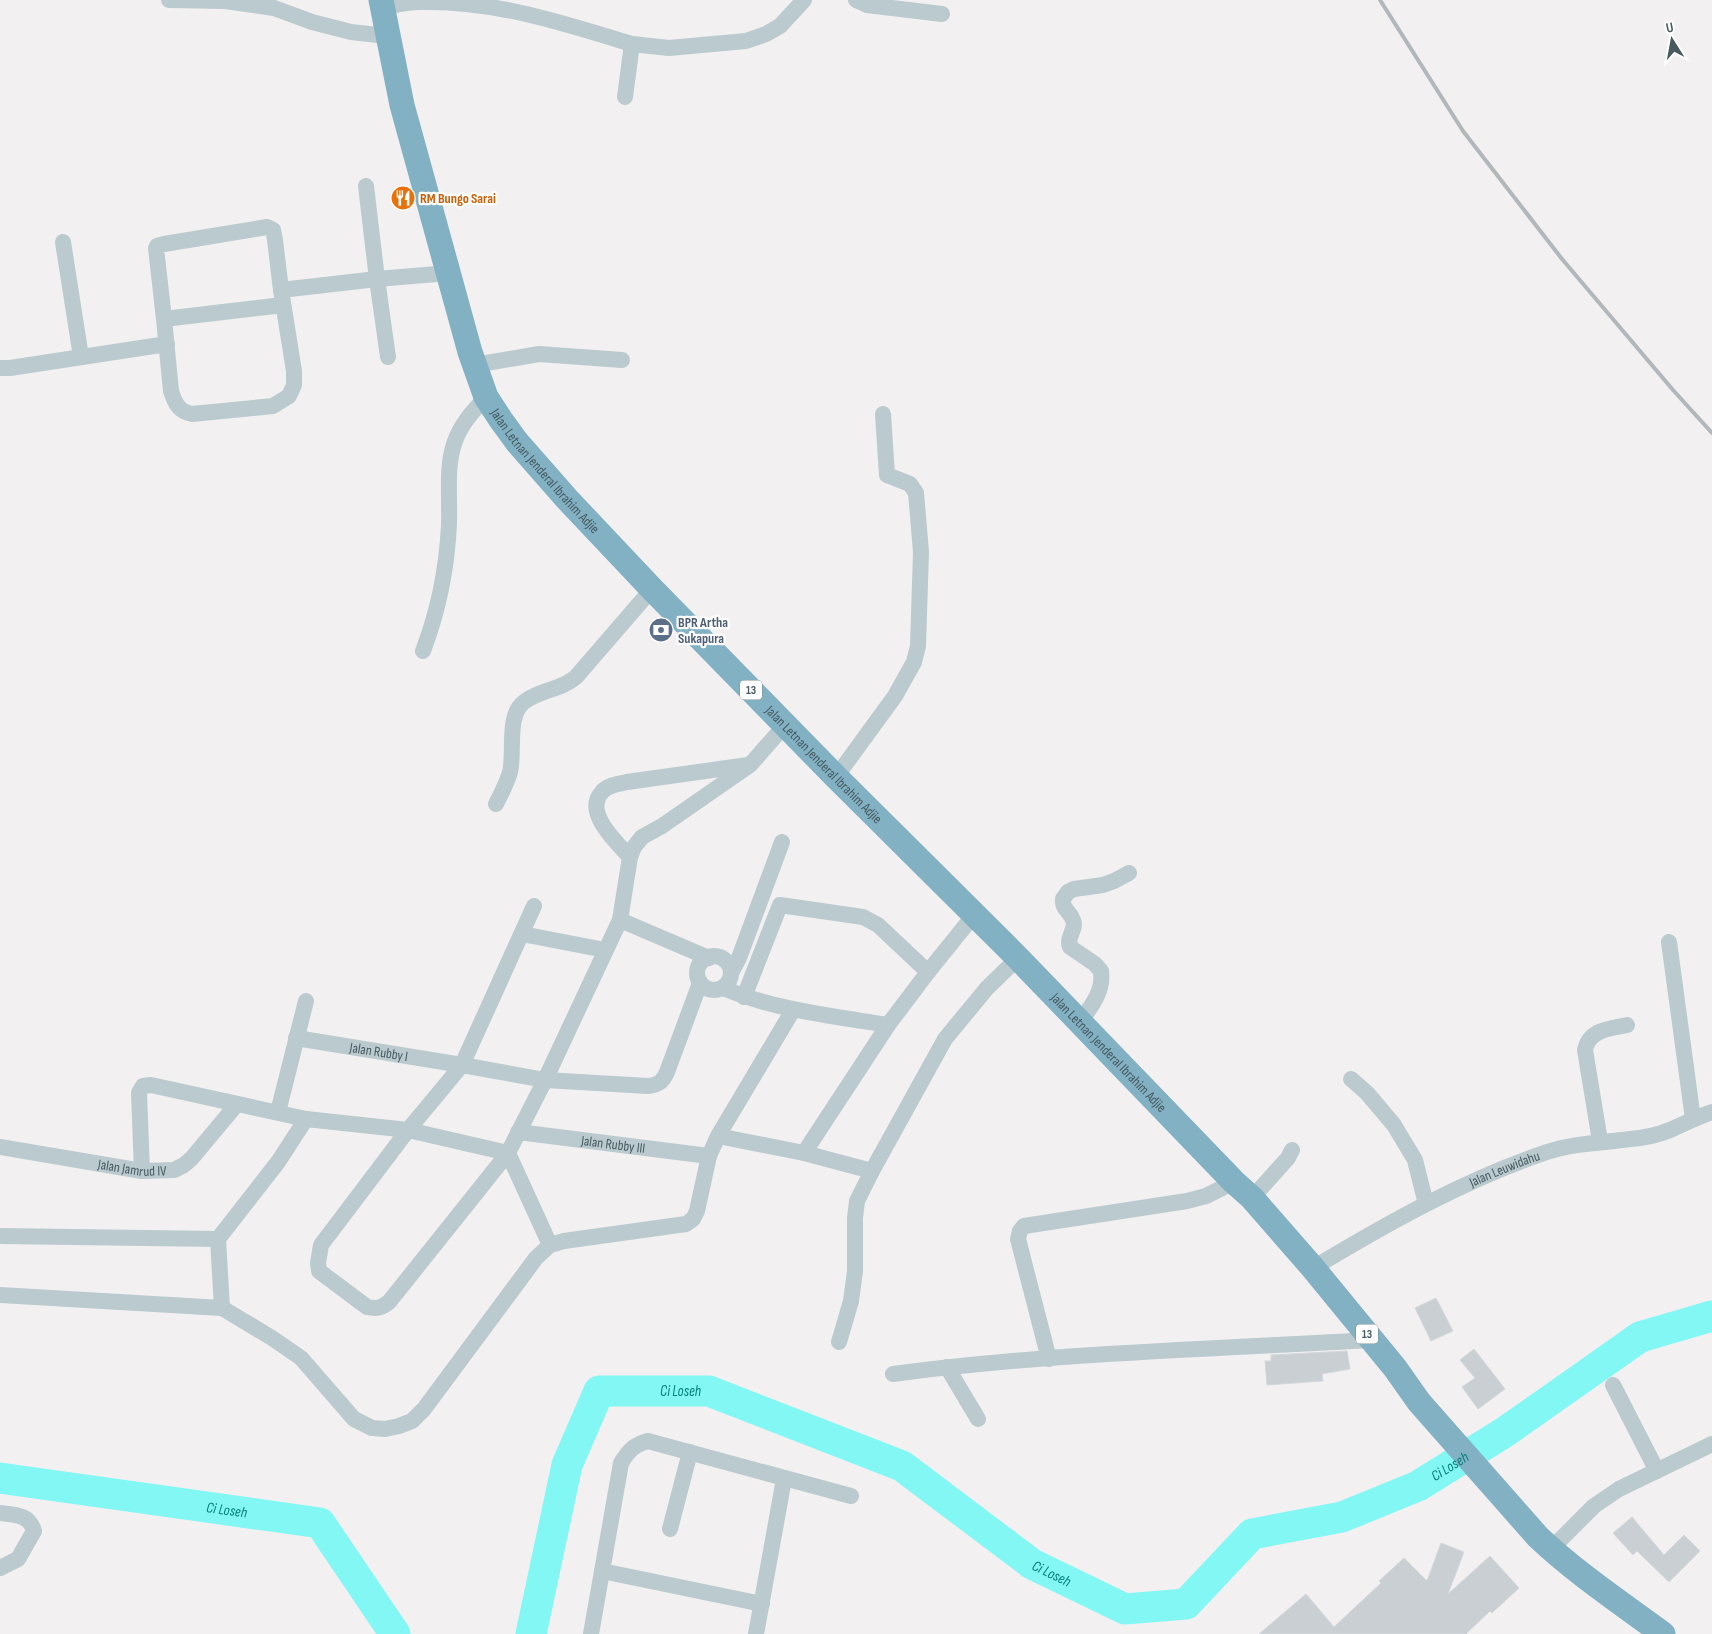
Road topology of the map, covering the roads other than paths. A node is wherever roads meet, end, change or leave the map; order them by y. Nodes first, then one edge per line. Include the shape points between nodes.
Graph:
1 (168, 0) edge
2 (804, 0) edge
3 (856, 0) edge
4 (382, 3) edge
5 (942, 14) dead end
6 (387, 36) junction
7 (632, 44) junction
8 (624, 98) dead end
9 (366, 186) dead end
10 (62, 242) dead end
11 (449, 273) junction
12 (377, 279) junction
13 (282, 298) junction
14 (164, 319) junction
15 (167, 344) junction
16 (81, 357) junction
17 (388, 357) dead end
18 (622, 360) dead end
19 (474, 365) junction
20 (0, 368) edge
21 (486, 397) junction
22 (883, 414) dead end
23 (652, 589) junction
24 (423, 651) dead end
25 (785, 725) junction
26 (750, 765) junction
27 (836, 778) junction
28 (496, 804) dead end
29 (782, 842) dead end
30 (630, 857) junction
31 (1129, 873) dead end
32 (759, 902) junction
33 (780, 905) junction
34 (534, 906) dead end
35 (974, 915) junction
36 (620, 920) junction
37 (522, 934) junction
38 (1669, 942) dead end
39 (605, 950) junction
40 (709, 958) junction
41 (1018, 958) junction
42 (928, 972) junction
43 (731, 973) junction
44 (700, 983) junction
45 (723, 988) junction
46 (744, 997) junction
47 (306, 1001) dead end
48 (793, 1010) junction
49 (1080, 1022) junction
50 (888, 1025) junction
51 (1627, 1025) dead end
52 (296, 1038) junction
53 (462, 1065) junction
54 (1351, 1079) dead end
55 (545, 1080) junction
56 (236, 1104) junction
57 (278, 1112) junction
58 (1712, 1112) edge
59 (306, 1119) junction
60 (1693, 1119) junction
61 (408, 1130) junction
62 (518, 1132) junction
63 (718, 1136) junction
64 (1600, 1141) junction
65 (0, 1147) edge
66 (1292, 1150) dead end
67 (508, 1153) junction
68 (804, 1153) junction
69 (709, 1156) junction
70 (142, 1171) junction
71 (872, 1171) junction
72 (1243, 1190) junction
73 (1426, 1204) junction
74 (0, 1236) edge
75 (218, 1238) junction
76 (550, 1245) junction
77 (1313, 1268) junction
78 (0, 1295) edge
79 (222, 1308) junction
80 (1371, 1340) junction
81 (839, 1342) dead end
82 (1049, 1358) junction
83 (947, 1367) junction
84 (893, 1374) dead end
85 (1613, 1385) dead end
86 (978, 1419) dead end
87 (1712, 1444) edge
88 (690, 1452) junction
89 (1657, 1471) junction
90 (784, 1479) junction
91 (851, 1496) dead end
92 (0, 1513) edge
93 (670, 1529) dead end
94 (1545, 1543) junction
95 (0, 1568) edge
96 (602, 1571) junction
97 (762, 1604) junction
98 (591, 1634) edge
99 (756, 1634) edge
100 (1663, 1634) edge

1 - 6 street via 225,1 274,8 351,32
2 - 7 street via 780,26 746,41 668,48
3 - 5 street via 867,5
4 - 6 highway, Jalan Letnan Jenderal Ibrahim Adjie / 13
4 - 7 street via 478,4 530,12
6 - 11 highway, Jalan Letnan Jenderal Ibrahim Adjie / 13 via 402,105
7 - 8 street
9 - 12 street
10 - 16 street
11 - 12 street
11 - 19 highway, Jalan Letnan Jenderal Ibrahim Adjie / 13
12 - 13 street
12 - 17 street
13 - 14 street
13 - 14 street via 275,240 270,228 161,245 157,246 156,252
13 - 15 street via 294,385 288,396 273,406 184,413 174,401 171,391
14 - 15 street
15 - 16 street
16 - 20 street
18 - 19 street via 539,354
19 - 21 highway, Jalan Letnan Jenderal Ibrahim Adjie / 13
21 - 23 highway, Jalan Letnan Jenderal Ibrahim Adjie / 13 via 517,442 567,500
21 - 24 street via 459,430 453,445 445,566 439,600
22 - 27 street via 887,475 910,484 916,493 921,552 918,646 914,662 895,696
23 - 25 highway, Jalan Letnan Jenderal Ibrahim Adjie / 13
23 - 28 street via 576,677 518,708 512,728 510,773
25 - 26 street
25 - 27 highway, Jalan Letnan Jenderal Ibrahim Adjie / 13
26 - 30 street via 676,817 642,836
26 - 30 street via 627,782 601,792 597,813
27 - 35 highway, Jalan Letnan Jenderal Ibrahim Adjie / 13
29 - 32 street
30 - 36 street
31 - 49 street via 1103,884 1074,889 1063,899 1064,908 1074,923 1068,939 1070,947 1101,972 1101,987
32 - 33 street
32 - 43 street
33 - 42 street via 872,921
33 - 46 street
34 - 37 street
35 - 41 highway, Jalan Letnan Jenderal Ibrahim Adjie / 13
35 - 42 street
36 - 39 street
36 - 40 street
37 - 39 street
37 - 53 street
38 - 60 street
39 - 55 street
40 - 43 street via 724,960
40 - 44 street via 703,960 697,971
41 - 49 highway, Jalan Letnan Jenderal Ibrahim Adjie / 13
41 - 71 street via 987,988 945,1039
42 - 50 street
43 - 45 street
44 - 45 street via 711,990
44 - 55 street, Jalan Rubby I via 667,1072 657,1085
45 - 46 street
46 - 48 street
47 - 52 street
48 - 50 street
48 - 63 street
49 - 72 highway, Jalan Letnan Jenderal Ibrahim Adjie / 13
50 - 68 street
51 - 64 street via 1596,1032 1586,1043
52 - 53 street, Jalan Rubby I
52 - 57 street
53 - 55 street, Jalan Rubby I
53 - 61 street
54 - 73 street via 1367,1092 1394,1125 1415,1160
55 - 62 street
56 - 57 street
56 - 70 street, Jalan Jamrud IV via 184,1165 166,1172
56 - 70 street via 150,1084 143,1086 138,1093
57 - 59 street
58 - 60 street, Jalan Leuwidahu
59 - 61 street
59 - 75 street via 278,1162
60 - 64 street, Jalan Leuwidahu via 1648,1136
61 - 67 street
61 - 67 street via 321,1245 318,1254 319,1271 367,1307 383,1307 395,1296
62 - 67 street
62 - 69 street, Jalan Rubby III
63 - 68 street
63 - 69 street
64 - 73 street, Jalan Leuwidahu via 1548,1152 1494,1172
65 - 70 street, Jalan Jamrud IV
66 - 72 street via 1288,1158
67 - 76 street
68 - 71 street
69 - 76 street via 697,1211 686,1224
71 - 81 street via 858,1201 855,1271
72 - 77 highway, Jalan Letnan Jenderal Ibrahim Adjie / 13
72 - 82 street via 1024,1226 1018,1239
73 - 77 street, Jalan Leuwidahu
74 - 75 street
75 - 79 street
76 - 79 street via 536,1258 424,1409 412,1421 385,1429 372,1428 354,1419 300,1358
77 - 80 highway, 13
78 - 79 street
80 - 82 street
80 - 94 highway, 13 via 1420,1402
82 - 83 street
83 - 84 street
83 - 86 street
85 - 89 street
87 - 89 street
88 - 90 street
88 - 93 street
88 - 96 street via 648,1441 628,1451 621,1463
89 - 94 street via 1619,1489
90 - 91 street
90 - 97 street
92 - 95 street via 21,1515 34,1530 18,1558
94 - 100 highway, 13
96 - 97 street
96 - 98 street
97 - 99 street

